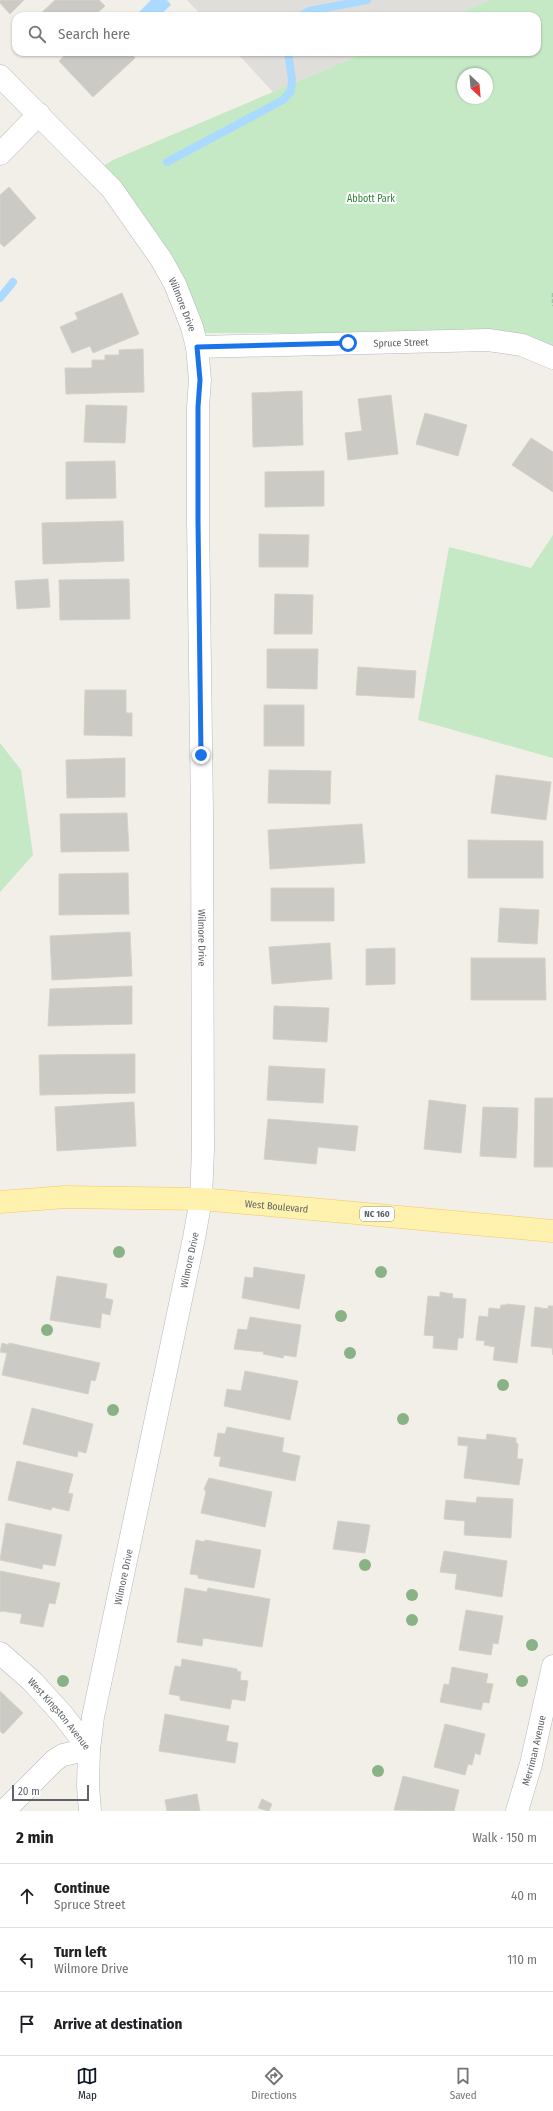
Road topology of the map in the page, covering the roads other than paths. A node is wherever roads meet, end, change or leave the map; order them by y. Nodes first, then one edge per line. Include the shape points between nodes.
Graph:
1 (0, 76) edge
2 (39, 114) junction
3 (0, 154) edge
4 (197, 347) junction
5 (553, 358) edge
6 (201, 1199) junction
7 (0, 1202) edge
8 (553, 1231) edge
9 (0, 1653) edge
10 (553, 1666) edge
11 (89, 1749) junction
12 (4, 1811) edge
13 (90, 1811) edge
14 (517, 1811) edge

1 - 2 street, Wilmore Drive
2 - 3 street
2 - 4 street, Wilmore Drive via 112,189 161,259 175,284
4 - 5 street, Spruce Street via 488,340 522,345
4 - 6 street, Wilmore Drive via 200,380 198,521 202,813
6 - 7 main road, West Boulevard / NC 160 via 65,1198
6 - 8 main road, West Boulevard / NC 160
6 - 11 street, Wilmore Drive
9 - 11 street, West Kingston Avenue via 32,1681
10 - 14 street, Merriman Avenue
11 - 12 street via 62,1755 55,1760
11 - 13 street, West Kingston Avenue

